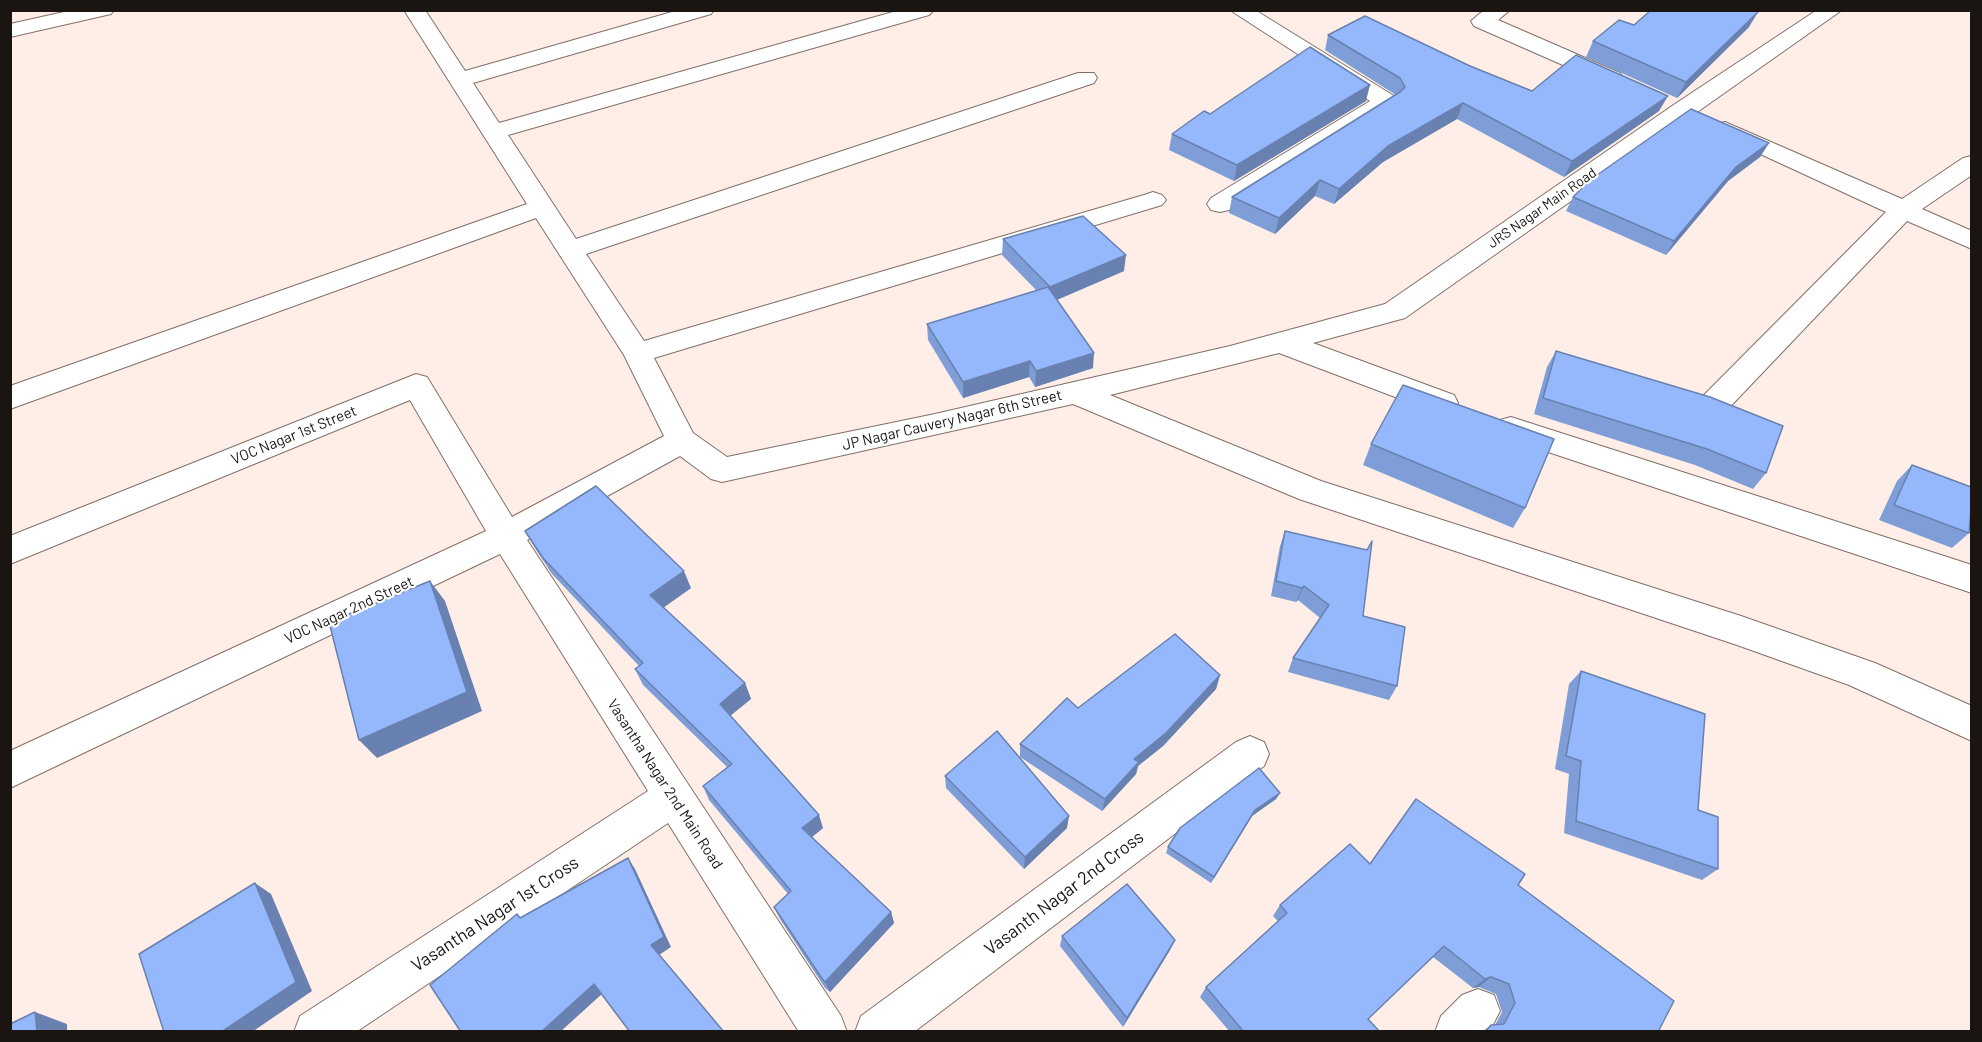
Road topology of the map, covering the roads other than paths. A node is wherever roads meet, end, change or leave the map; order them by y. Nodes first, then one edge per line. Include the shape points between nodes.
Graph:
1 (42, 10) edge
2 (104, 10) edge
3 (414, 10) edge
4 (704, 10) edge
5 (1240, 10) edge
6 (1500, 10) edge
7 (1832, 10) edge
8 (922, 11) edge
9 (10, 17) edge
10 (10, 31) edge
11 (1086, 78) dead end
12 (460, 80) junction
13 (1630, 86) edge
14 (1672, 105) junction
15 (493, 132) junction
16 (1971, 163) edge
17 (1153, 200) dead end
18 (1220, 204) dead end
19 (542, 207) junction
20 (1903, 210) junction
21 (1971, 241) edge
22 (570, 250) junction
23 (1280, 342) junction
24 (637, 353) junction
25 (1230, 356) joint
26 (1074, 392) junction
27 (10, 398) edge
28 (1715, 403) edge
29 (682, 441) junction
30 (506, 536) junction
31 (10, 551) edge
32 (1971, 579) edge
33 (1971, 724) edge
34 (1250, 753) dead end
35 (10, 770) edge
36 (674, 797) junction
37 (316, 1032) edge
38 (825, 1032) edge
39 (877, 1032) edge

1 - 9 main road
2 - 10 main road
3 - 12 main road
4 - 12 main road
5 - 18 main road via 1386,101
6 - 13 main road via 1482,21
7 - 14 main road, JRS Nagar Main Road
8 - 15 main road
11 - 22 main road
12 - 15 main road
14 - 20 main road
14 - 23 main road, JRS Nagar Main Road via 1395,311
15 - 19 main road
16 - 20 main road
17 - 24 main road
19 - 22 main road
19 - 27 main road
20 - 21 main road
20 - 28 main road
22 - 24 main road
23 - 25 main road, JRS Nagar Main Road
23 - 32 main road via 1474,415
24 - 29 main road
25 - 26 main road, JP Nagar Cauvery Nagar 6th Street
26 - 29 main road, JP Nagar Cauvery Nagar 6th Street via 722,470
26 - 33 main road via 1310,490 1752,635 1862,674
29 - 30 main road, VOC Nagar 2nd Street
30 - 31 main road, VOC Nagar 1st Street via 416,385
30 - 35 main road, VOC Nagar 2nd Street
30 - 36 main road, Vasantha Nagar 2nd Main Road
34 - 39 main road, Vasanth Nagar 2nd Cross
36 - 37 main road, Vasantha Nagar 1st Cross
36 - 38 main road, Vasantha Nagar 2nd Main Road

